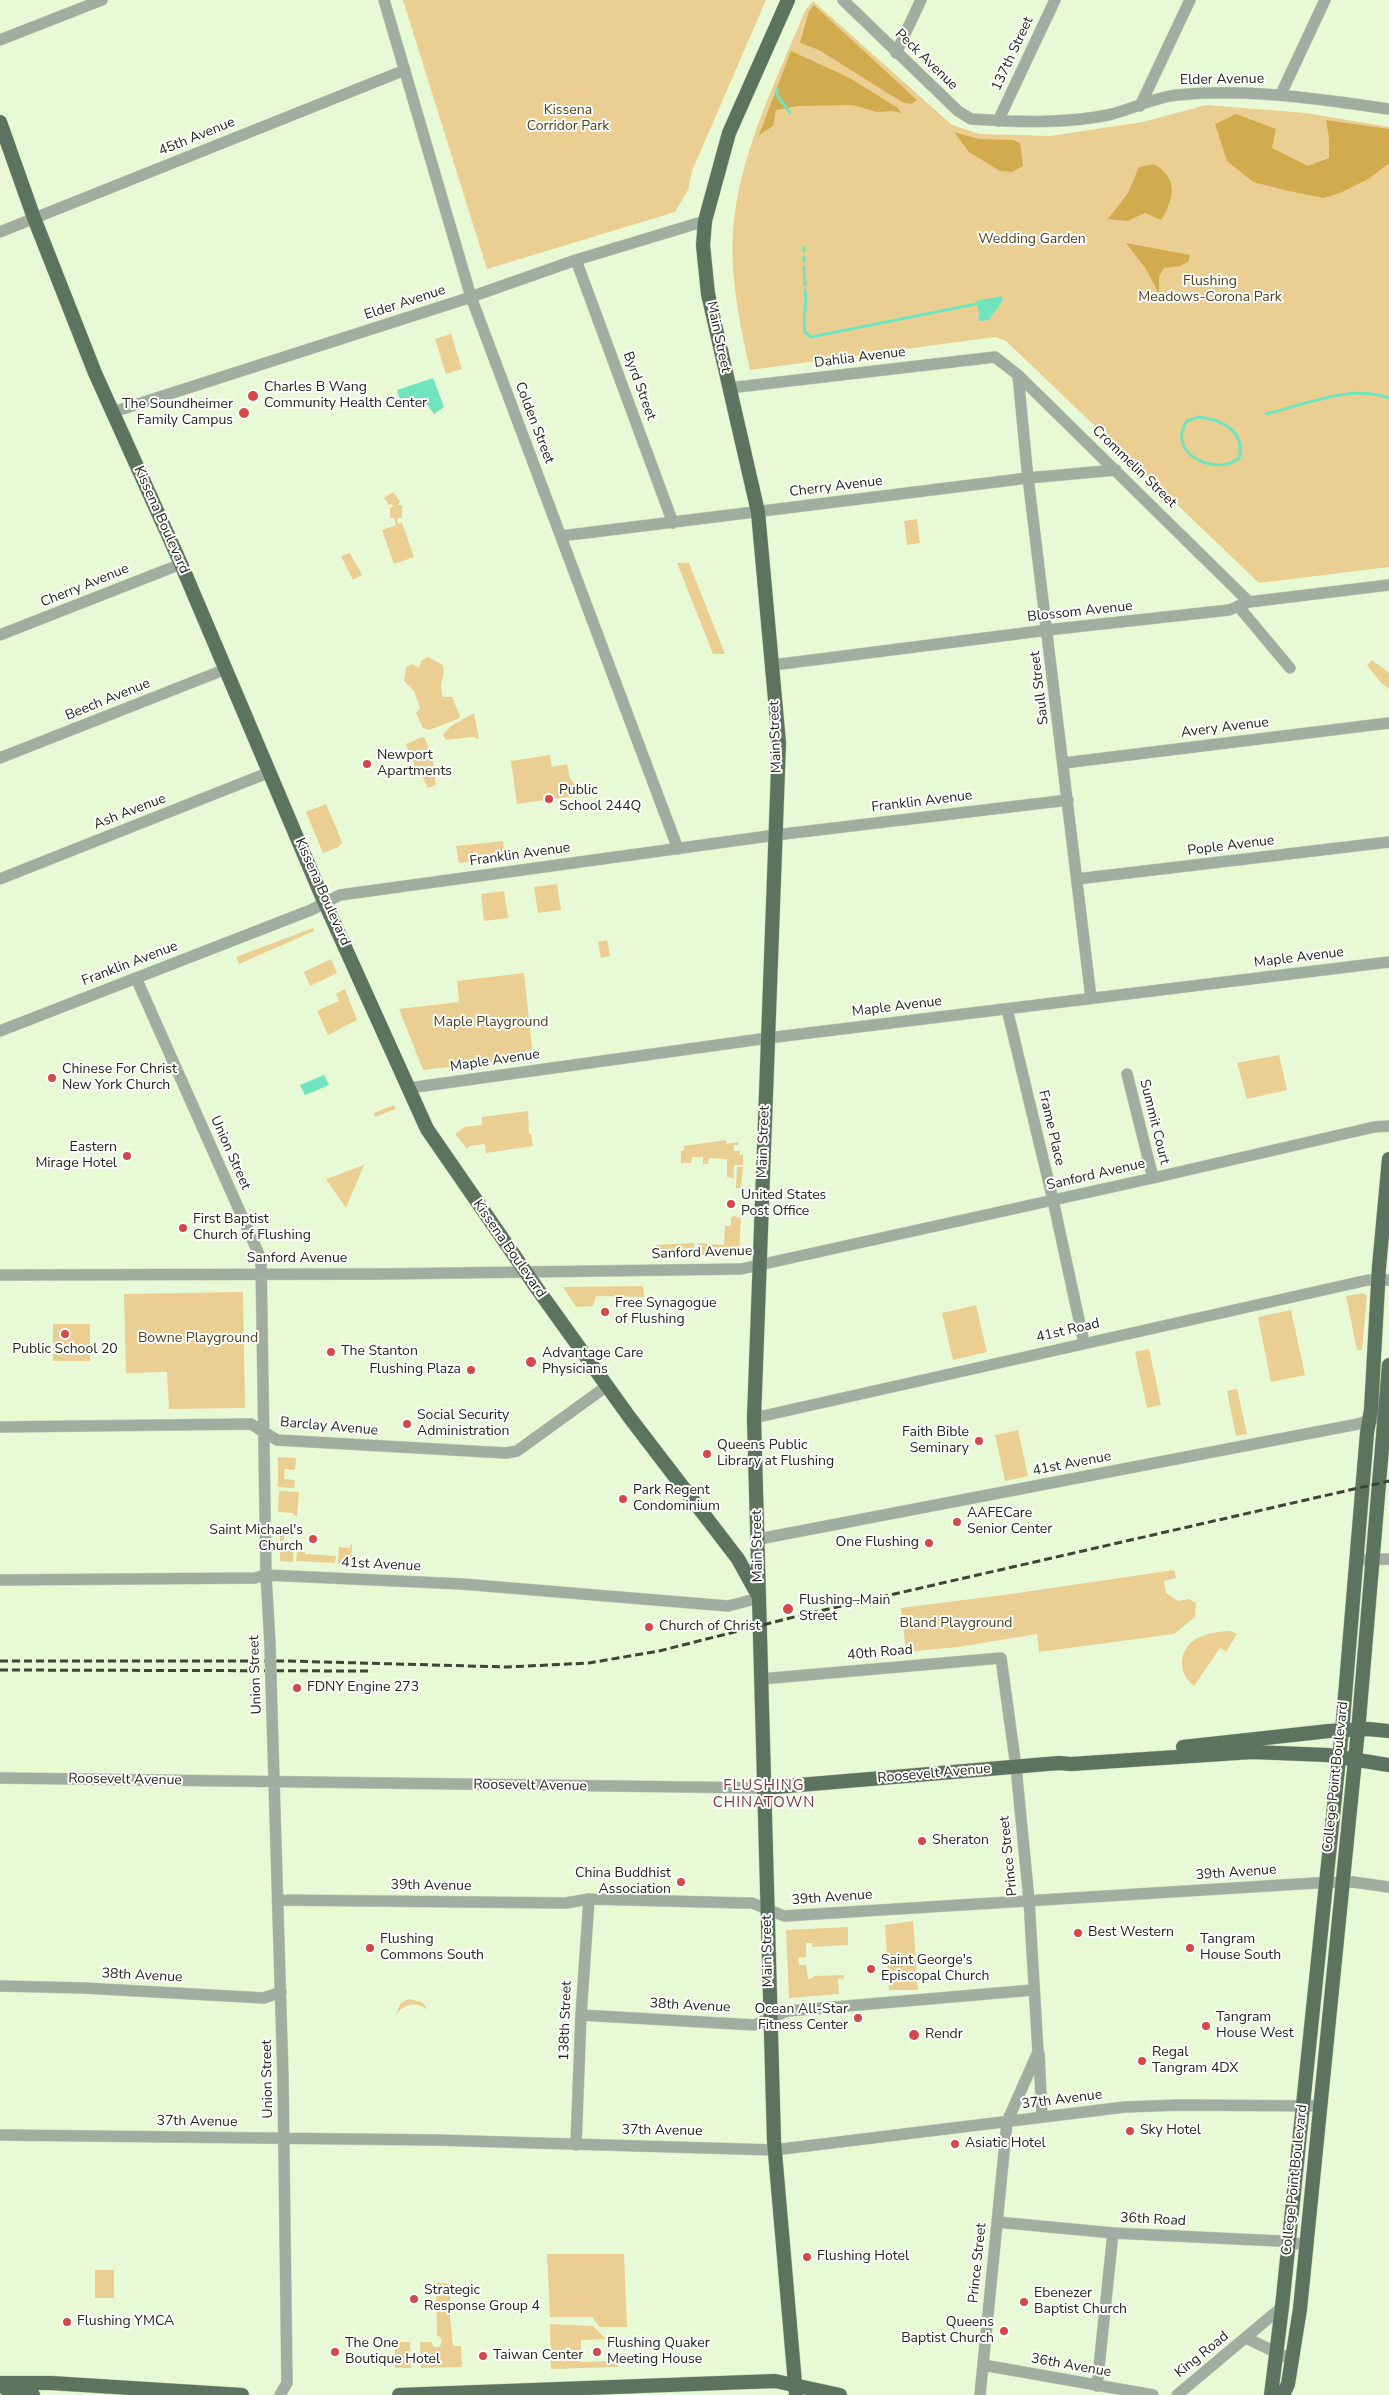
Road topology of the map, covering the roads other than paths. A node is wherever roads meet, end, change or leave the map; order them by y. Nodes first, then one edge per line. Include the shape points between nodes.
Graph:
1 (102, 0) edge
2 (384, 0) edge
3 (788, 0) edge
4 (843, 0) edge
5 (921, 0) edge
6 (1055, 0) edge
7 (1190, 0) edge
8 (1325, 0) edge
9 (0, 40) edge
10 (896, 53) junction
11 (405, 70) junction
12 (1281, 94) junction
13 (1140, 106) junction
14 (1389, 109) edge
15 (998, 121) junction
16 (0, 122) edge
17 (34, 218) junction
18 (705, 221) junction
19 (0, 232) edge
20 (576, 260) junction
21 (471, 297) junction
22 (995, 356) joint
23 (1018, 375) junction
24 (729, 388) junction
25 (113, 412) junction
26 (1116, 470) junction
27 (1028, 478) junction
28 (758, 512) junction
29 (673, 523) junction
30 (560, 536) junction
31 (181, 564) junction
32 (1389, 585) edge
33 (1244, 604) junction
34 (1048, 630) junction
35 (0, 635) edge
36 (773, 665) junction
37 (1290, 668) dead end
38 (226, 669) junction
39 (1389, 723) edge
40 (0, 758) edge
41 (1064, 763) junction
42 (270, 772) junction
43 (1068, 800) junction
44 (776, 835) junction
45 (1389, 842) edge
46 (678, 849) junction
47 (0, 879) edge
48 (1077, 879) junction
49 (326, 903) junction
50 (1389, 962) edge
51 (136, 978) junction
52 (1091, 998) junction
53 (1007, 1009) junction
54 (0, 1031) edge
55 (768, 1038) junction
56 (1127, 1074) dead end
57 (408, 1088) junction
58 (1389, 1126) edge
59 (1389, 1159) edge
60 (1153, 1178) junction
61 (1052, 1200) junction
62 (760, 1266) junction
63 (526, 1272) junction
64 (261, 1274) junction
65 (0, 1275) edge
66 (1384, 1280) edge
67 (1084, 1343) junction
68 (1389, 1365) edge
69 (607, 1386) junction
70 (1387, 1415) edge
71 (754, 1418) junction
72 (1369, 1422) junction
73 (0, 1427) edge
74 (264, 1432) junction
75 (759, 1539) junction
76 (1389, 1559) edge
77 (1357, 1560) junction
78 (1373, 1560) junction
79 (266, 1575) junction
80 (0, 1580) edge
81 (759, 1598) junction
82 (1001, 1658) joint
83 (761, 1679) junction
84 (1358, 1729) junction
85 (1341, 1730) junction
86 (1389, 1731) edge
87 (1338, 1757) junction
88 (1354, 1760) junction
89 (1059, 1763) junction
90 (1389, 1765) edge
91 (1016, 1767) junction
92 (0, 1778) edge
93 (274, 1782) junction
94 (764, 1788) junction
95 (1342, 1882) junction
96 (1325, 1883) junction
97 (1389, 1887) edge
98 (589, 1899) junction
99 (279, 1900) junction
100 (1029, 1900) junction
101 (767, 1911) junction
102 (0, 1986) edge
103 (1033, 1990) junction
104 (281, 1992) junction
105 (581, 2015) junction
106 (769, 2018) junction
107 (1038, 2052) junction
108 (1302, 2105) junction
109 (1320, 2106) junction
110 (1042, 2117) junction
111 (1007, 2122) junction
112 (0, 2135) edge
113 (283, 2139) junction
114 (576, 2145) junction
115 (774, 2150) junction
116 (997, 2222) junction
117 (1113, 2233) junction
118 (1289, 2242) junction
119 (1307, 2245) junction
120 (1282, 2307) junction
121 (1246, 2338) junction
122 (1276, 2352) junction
123 (1292, 2360) junction
124 (983, 2365) junction
125 (0, 2383) edge
126 (1097, 2386) junction
127 (0, 2387) edge
128 (621, 2390) edge
129 (796, 2390) edge
130 (523, 2393) edge
131 (32, 2395) edge
132 (242, 2395) edge
133 (280, 2395) edge
134 (399, 2395) edge
135 (840, 2395) edge
136 (980, 2395) edge
137 (1154, 2395) edge
138 (1177, 2395) edge
139 (1271, 2395) edge
140 (1283, 2395) edge

1 - 9 street
2 - 11 street, Colden Street
3 - 18 main road, Main Street via 732,125
4 - 10 street, Peck Avenue
5 - 10 street
6 - 15 street, 137th Street
7 - 13 street
8 - 12 street
10 - 15 street, Peck Avenue via 958,112 971,120
11 - 17 street, 45th Avenue
11 - 21 street, Colden Street
12 - 13 street, Elder Avenue via 1183,94
12 - 14 street, Elder Avenue
13 - 15 street, Elder Avenue via 1076,120
16 - 17 main road, Kissena Boulevard
17 - 19 street, 45th Avenue
17 - 25 main road, Kissena Boulevard via 83,346
18 - 20 street, Elder Avenue
18 - 24 main road, Main Street via 704,275
20 - 21 street, Elder Avenue
20 - 29 street, Byrd Street
21 - 25 street, Elder Avenue
21 - 30 street, Colden Street
22 - 23 street, Crommelin Street
22 - 24 street, Dahlia Avenue
23 - 26 street, Crommelin Street
23 - 27 street, Saull Street
24 - 28 main road, Main Street
25 - 31 main road, Kissena Boulevard
26 - 27 street, Cherry Avenue
26 - 33 street, Crommelin Street
27 - 28 street, Cherry Avenue
27 - 34 street, Saull Street
28 - 29 street, Cherry Avenue
28 - 36 main road, Main Street
29 - 30 street, Cherry Avenue
30 - 46 street, Colden Street
31 - 35 street, Cherry Avenue
31 - 38 main road, Kissena Boulevard
32 - 33 street, Blossom Avenue
33 - 34 street, Blossom Avenue via 1229,610
33 - 37 street, Crommelin Street
34 - 36 street, Blossom Avenue
34 - 41 street, Saull Street
36 - 44 main road, Main Street via 779,743
38 - 40 street, Beech Avenue
38 - 42 main road, Kissena Boulevard
39 - 41 street, Avery Avenue
41 - 43 street, Saull Street
42 - 47 street, Ash Avenue
42 - 49 main road, Kissena Boulevard
43 - 44 street, Franklin Avenue
43 - 48 street, Saull Street
44 - 46 street, Franklin Avenue
44 - 55 main road, Main Street
45 - 48 street, Pople Avenue
46 - 49 street, Franklin Avenue via 340,895
48 - 52 street, Saull Street
49 - 51 street, Franklin Avenue
49 - 57 main road, Kissena Boulevard
50 - 52 street, Maple Avenue
51 - 54 street, Franklin Avenue
51 - 64 street, Union Street via 261,1259
52 - 53 street, Maple Avenue
53 - 55 street, Maple Avenue
53 - 61 street, Frame Place
55 - 57 street, Maple Avenue
55 - 62 main road, Main Street
56 - 60 street, Summit Court
57 - 63 main road, Kissena Boulevard via 427,1129
58 - 60 street, Sanford Avenue
59 - 66 main road, College Point Boulevard
60 - 61 street, Sanford Avenue
61 - 62 street, Sanford Avenue
61 - 67 street, Frame Place
62 - 63 street, Sanford Avenue via 741,1269
62 - 71 main road, Main Street
63 - 64 street, Sanford Avenue
63 - 69 main road, Kissena Boulevard
64 - 65 street, Sanford Avenue
64 - 74 street, Union Street
66 - 67 street, 41st Road via 1368,1280
66 - 72 main road, College Point Boulevard
67 - 71 street, 41st Road
68 - 70 main road, College Point Boulevard
69 - 74 street, Barclay Avenue via 517,1451 506,1454 277,1440
69 - 81 main road, Kissena Boulevard via 662,1463 738,1559
70 - 72 street, 41st Avenue
70 - 78 main road, College Point Boulevard
71 - 75 main road, Main Street
72 - 75 street, 41st Avenue
72 - 77 main road, College Point Boulevard
73 - 74 street, Barclay Avenue via 251,1424
74 - 79 street, Union Street
75 - 81 main road, Main Street
76 - 78 street
77 - 78 street
77 - 85 main road, College Point Boulevard
78 - 84 main road, College Point Boulevard
79 - 80 street, 41st Avenue via 255,1578
79 - 81 street, 41st Avenue via 462,1584 728,1606
79 - 93 street, Union Street, bridge
81 - 83 main road, Main Street
82 - 83 street, 40th Road
82 - 91 street, Prince Street
83 - 94 main road, Main Street
84 - 85 main road, Roosevelt Avenue
84 - 86 main road, Roosevelt Avenue
84 - 88 main road, College Point Boulevard
85 - 87 main road, College Point Boulevard
85 - 89 main road, Roosevelt Avenue via 1071,1758
87 - 88 main road, Roosevelt Avenue
87 - 89 main road, Roosevelt Avenue via 1252,1752
87 - 96 main road, College Point Boulevard
88 - 90 main road, Roosevelt Avenue
88 - 95 main road, College Point Boulevard
89 - 91 main road, Roosevelt Avenue
91 - 94 main road, Roosevelt Avenue
91 - 100 street, Prince Street
92 - 93 street, Roosevelt Avenue
93 - 94 street, Roosevelt Avenue
93 - 99 street, Union Street
94 - 101 main road, Main Street
95 - 96 street, 39th Avenue
95 - 97 street, 39th Avenue
95 - 109 main road, College Point Boulevard
96 - 100 street, 39th Avenue
96 - 108 main road, College Point Boulevard
98 - 99 street, 39th Avenue via 566,1903
98 - 101 street, 39th Avenue via 744,1903
98 - 105 street, 138th Street
99 - 104 street, Union Street
100 - 101 street, 39th Avenue via 784,1916
100 - 103 street, Prince Street
101 - 106 main road, Main Street
102 - 104 street, 38th Avenue via 264,1998
103 - 106 street, 38th Avenue via 788,2011
103 - 107 street, Prince Street
104 - 113 street, Union Street
105 - 106 street, 38th Avenue via 754,2025
105 - 114 street, 138th Street
106 - 115 main road, Main Street
107 - 110 street, Prince Street
107 - 111 street, Prince Street
108 - 109 street, 37th Avenue
108 - 110 street, 37th Avenue via 1125,2107
108 - 118 main road, College Point Boulevard
109 - 119 main road, College Point Boulevard
110 - 111 street, 37th Avenue
111 - 115 street, 37th Avenue
111 - 116 street, Prince Street
112 - 113 street, 37th Avenue
113 - 114 street, 37th Avenue
113 - 133 street, Union Street via 287,2383
114 - 115 street, 37th Avenue
115 - 129 main road, Main Street
116 - 117 street, 36th Road
116 - 124 street, Prince Street
117 - 118 street, 36th Road
117 - 126 street
118 - 119 street, 36th Road
118 - 120 main road, College Point Boulevard
119 - 123 main road, College Point Boulevard
120 - 121 street, King Road
120 - 122 main road, College Point Boulevard
121 - 122 street, King Road
121 - 138 street, King Road
122 - 123 street, King Road
122 - 139 main road, College Point Boulevard
123 - 140 main road, College Point Boulevard
124 - 126 street, 36th Avenue
124 - 136 street, Prince Street
125 - 132 main road via 51,2383
126 - 137 street, 36th Avenue
127 - 131 main road
128 - 129 main road via 775,2381
128 - 130 main road
129 - 135 main road
130 - 134 main road

